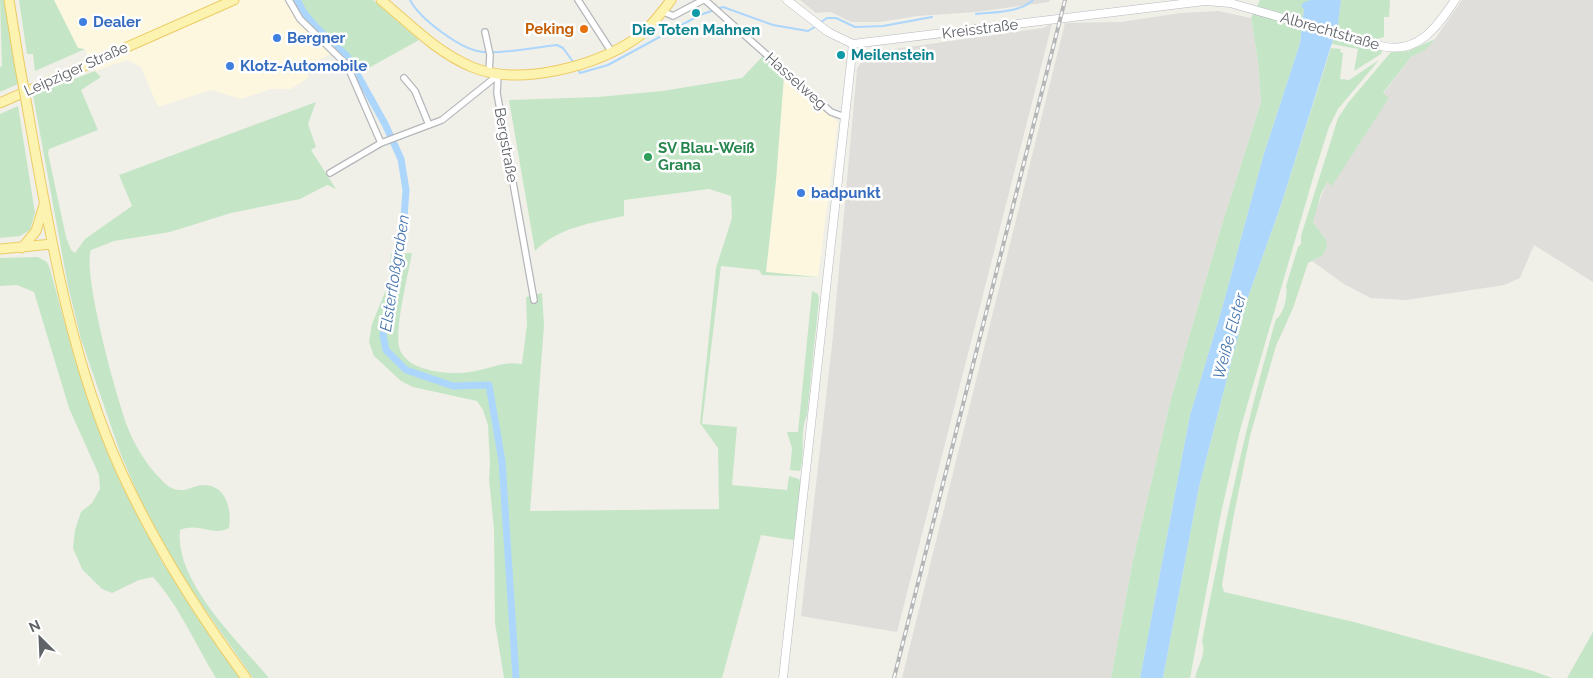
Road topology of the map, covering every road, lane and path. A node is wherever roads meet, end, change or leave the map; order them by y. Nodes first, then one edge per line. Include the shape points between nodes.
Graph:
1 (9, 0) edge
2 (234, 0) edge
3 (289, 0) edge
4 (381, 0) edge
5 (578, 0) edge
6 (671, 0) edge
7 (704, 0) edge
8 (787, 0) edge
9 (1456, 0) edge
10 (664, 13) junction
11 (1037, 22) joint
12 (485, 32) dead end
13 (853, 44) junction
14 (611, 51) junction
15 (493, 74) junction
16 (404, 78) dead end
17 (0, 102) edge
18 (845, 117) junction
19 (428, 125) junction
20 (380, 143) junction
21 (330, 173) dead end
22 (44, 205) junction
23 (52, 244) junction
24 (22, 248) junction
25 (0, 249) edge
26 (534, 300) dead end
27 (246, 678) edge
28 (783, 678) edge

1 - 22 main road, bridge
2 - 17 main road, Leipziger Straße
3 - 20 street via 300,19 347,65
4 - 15 main road via 442,50
5 - 14 street
6 - 10 main road
7 - 10 street, Hasselweg via 671,16
7 - 18 street, Hasselweg via 831,112
8 - 13 main road via 822,27
9 - 11 main road, Albrechtstraße via 1433,31 1421,40 1401,47 1381,46 1221,1 1205,0
10 - 14 main road via 638,37
11 - 13 main road, Kreisstraße
12 - 15 street
13 - 18 main road, Hasselweg
14 - 15 main road via 582,63 526,76
15 - 19 street, Bergstraße via 442,120
15 - 26 street, Bergstraße
16 - 19 street via 415,91
18 - 28 main road, Hasselweg
19 - 20 street, Bergstraße
20 - 21 street, Bergstraße
22 - 23 main road
22 - 24 main road via 36,230
23 - 24 main road
23 - 27 main road via 89,385 118,463 167,560 211,631
24 - 25 main road

